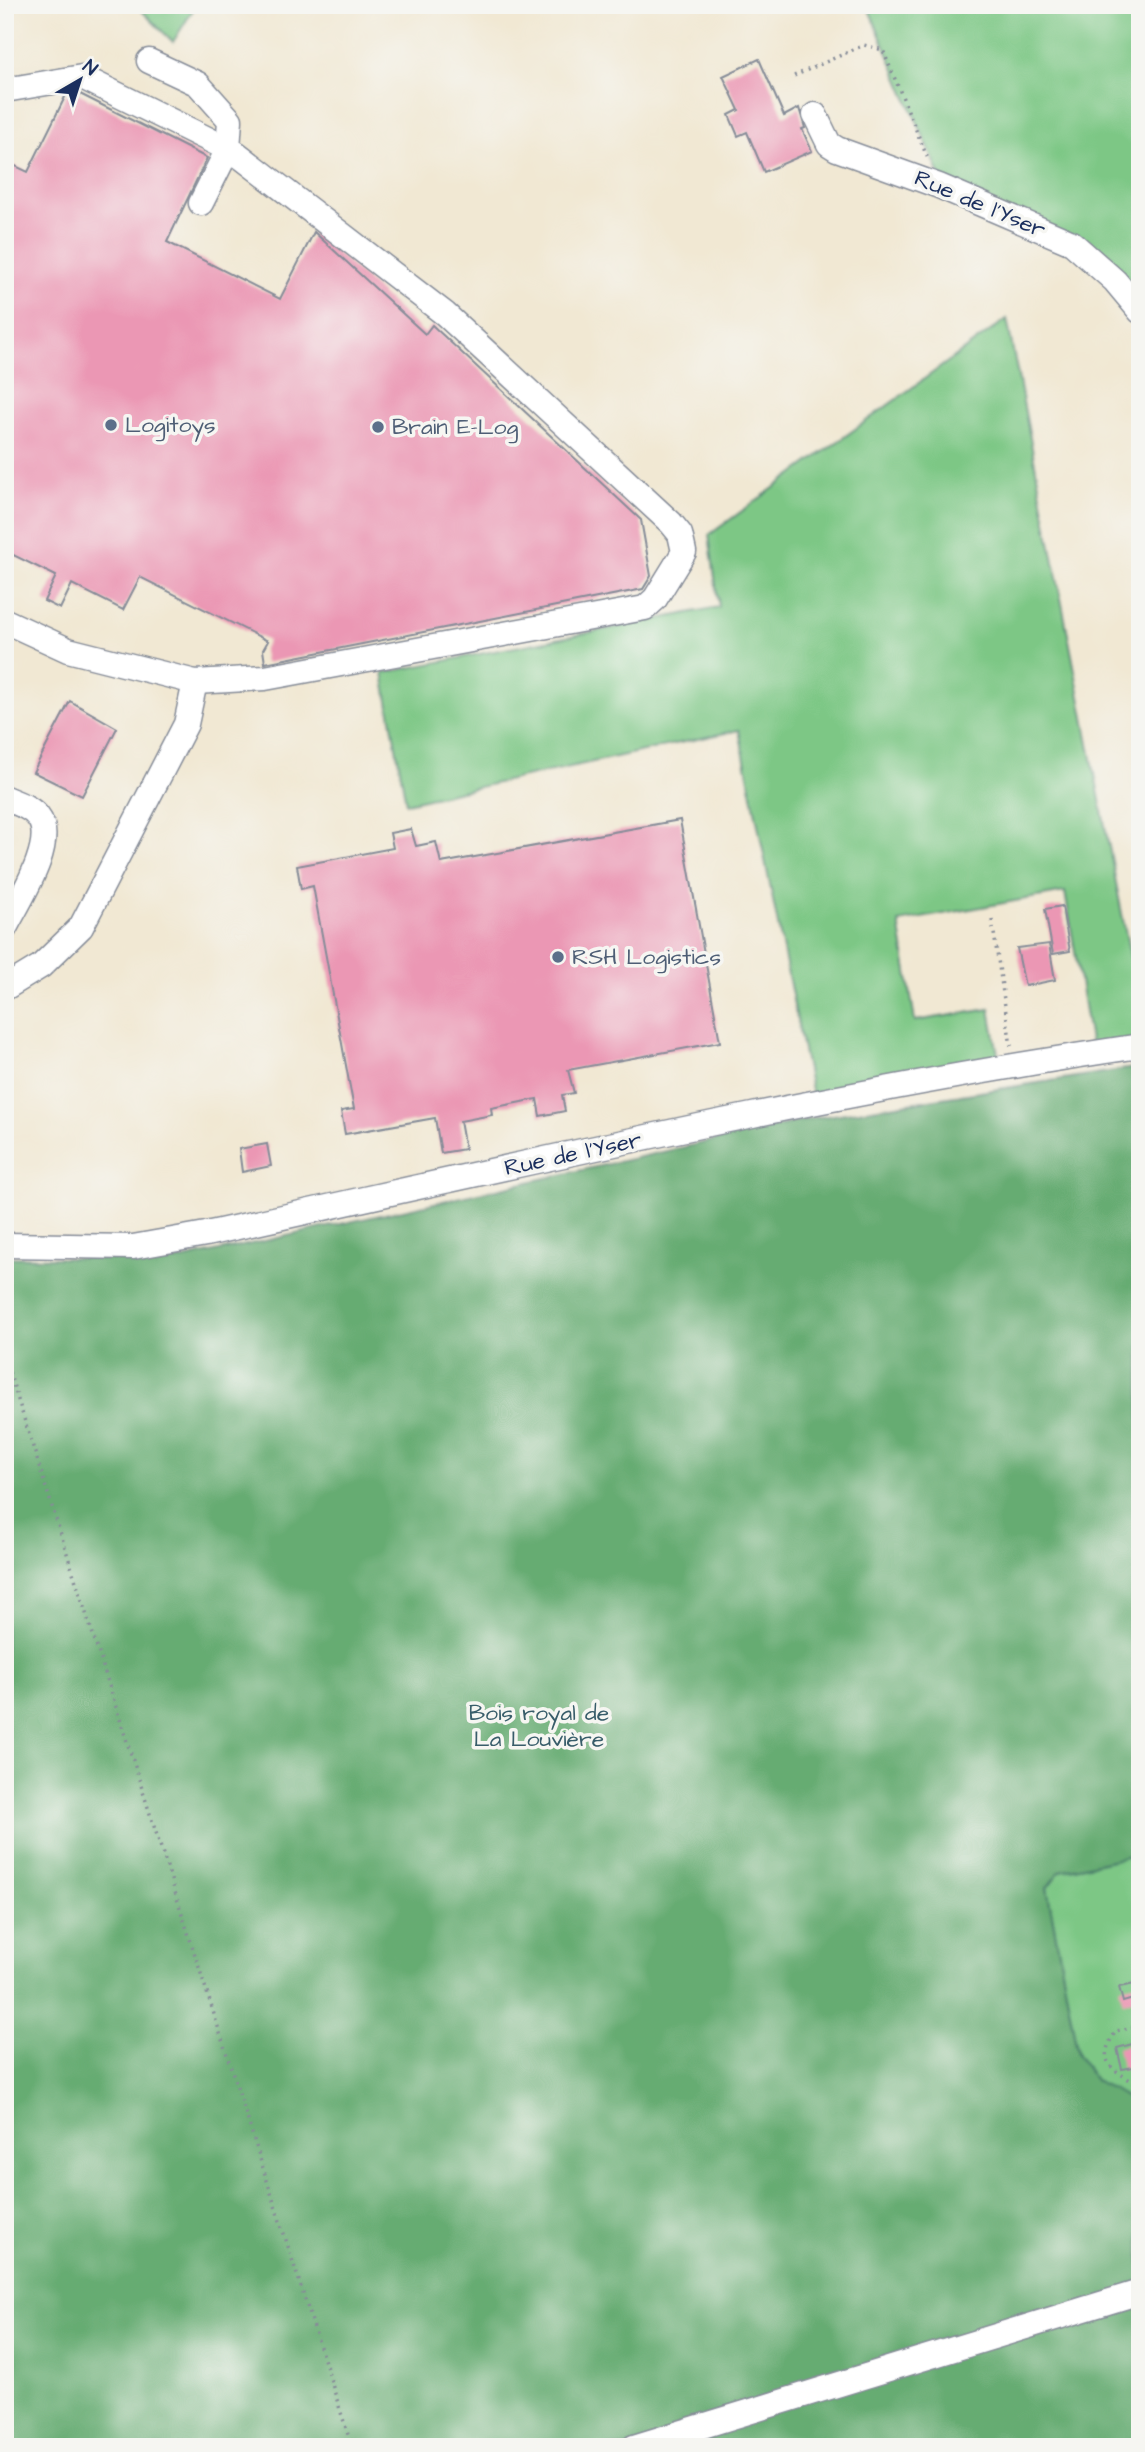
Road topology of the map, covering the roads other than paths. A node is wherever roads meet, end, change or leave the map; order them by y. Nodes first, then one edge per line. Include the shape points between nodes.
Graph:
1 (149, 61) dead end
2 (5, 90) edge
3 (815, 115) dead end
4 (229, 149) junction
5 (201, 203) dead end
6 (1140, 311) edge
7 (5, 621) edge
8 (195, 682) junction
9 (5, 798) edge
10 (5, 928) edge
11 (5, 988) edge
12 (1140, 1046) edge
13 (5, 1245) edge
14 (1140, 2292) edge
15 (634, 2447) edge

1 - 4 street via 209,93 230,120
2 - 4 street via 82,77
3 - 6 street, Rue de l'Yser via 829,145 836,149 939,186 1072,243 1115,281
4 - 5 street
4 - 8 street via 445,314 671,523 680,534 684,551 655,599 636,611 265,678
7 - 8 street via 68,650
8 - 11 street via 186,724 81,927 41,966
9 - 10 street via 32,811 46,836
12 - 13 street, Rue de l'Yser via 1014,1064 804,1104 132,1247
14 - 15 street

